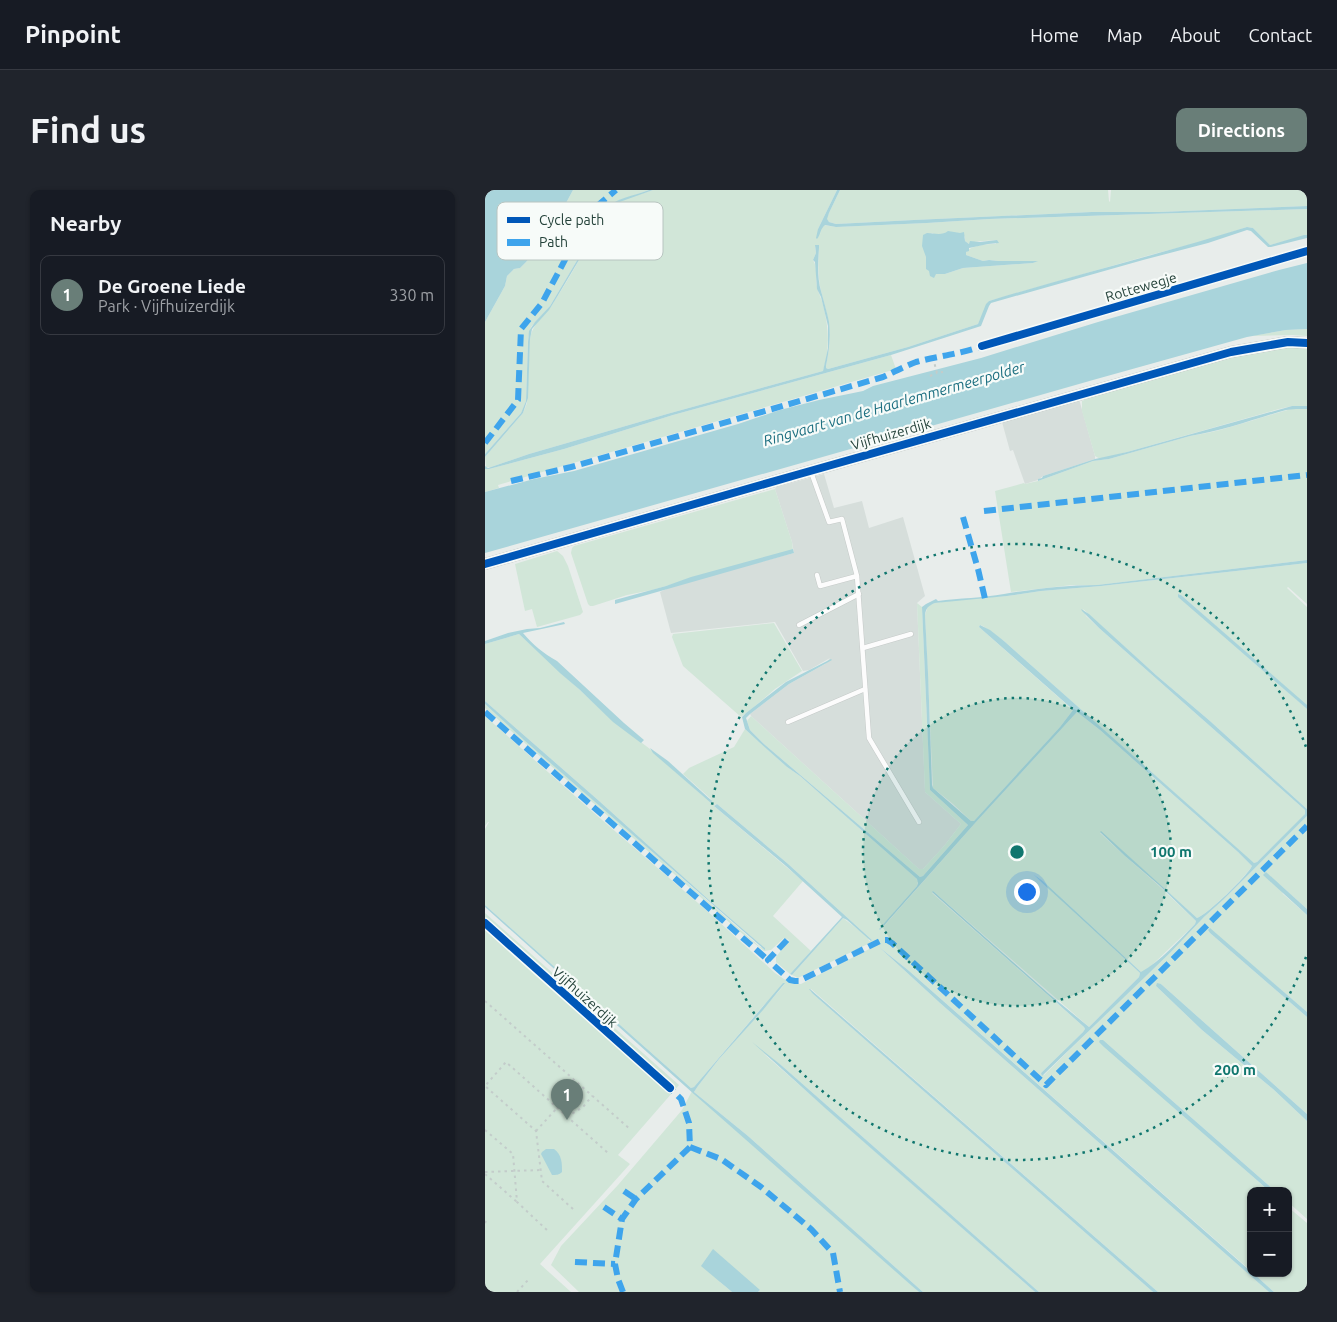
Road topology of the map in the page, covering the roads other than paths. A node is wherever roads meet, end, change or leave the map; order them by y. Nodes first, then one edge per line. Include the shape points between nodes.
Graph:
1 (1307, 251) edge
2 (1307, 343) edge
3 (982, 346) dead end
4 (811, 470) junction
5 (485, 564) edge
6 (817, 575) dead end
7 (857, 576) junction
8 (859, 594) junction
9 (799, 625) dead end
10 (911, 634) dead end
11 (863, 648) junction
12 (865, 689) junction
13 (788, 722) dead end
14 (919, 822) dead end
15 (485, 923) edge
16 (670, 1088) dead end

1 - 3 street, Rottewegje
2 - 4 street, Vijfhuizerdijk via 1288,342 1231,352
4 - 5 street, Vijfhuizerdijk
4 - 7 lane via 829,522 842,518
6 - 7 lane via 820,586
7 - 8 lane
8 - 9 lane
8 - 11 lane
10 - 11 lane
11 - 12 lane
12 - 13 lane
12 - 14 lane via 869,738
15 - 16 street, Vijfhuizerdijk

